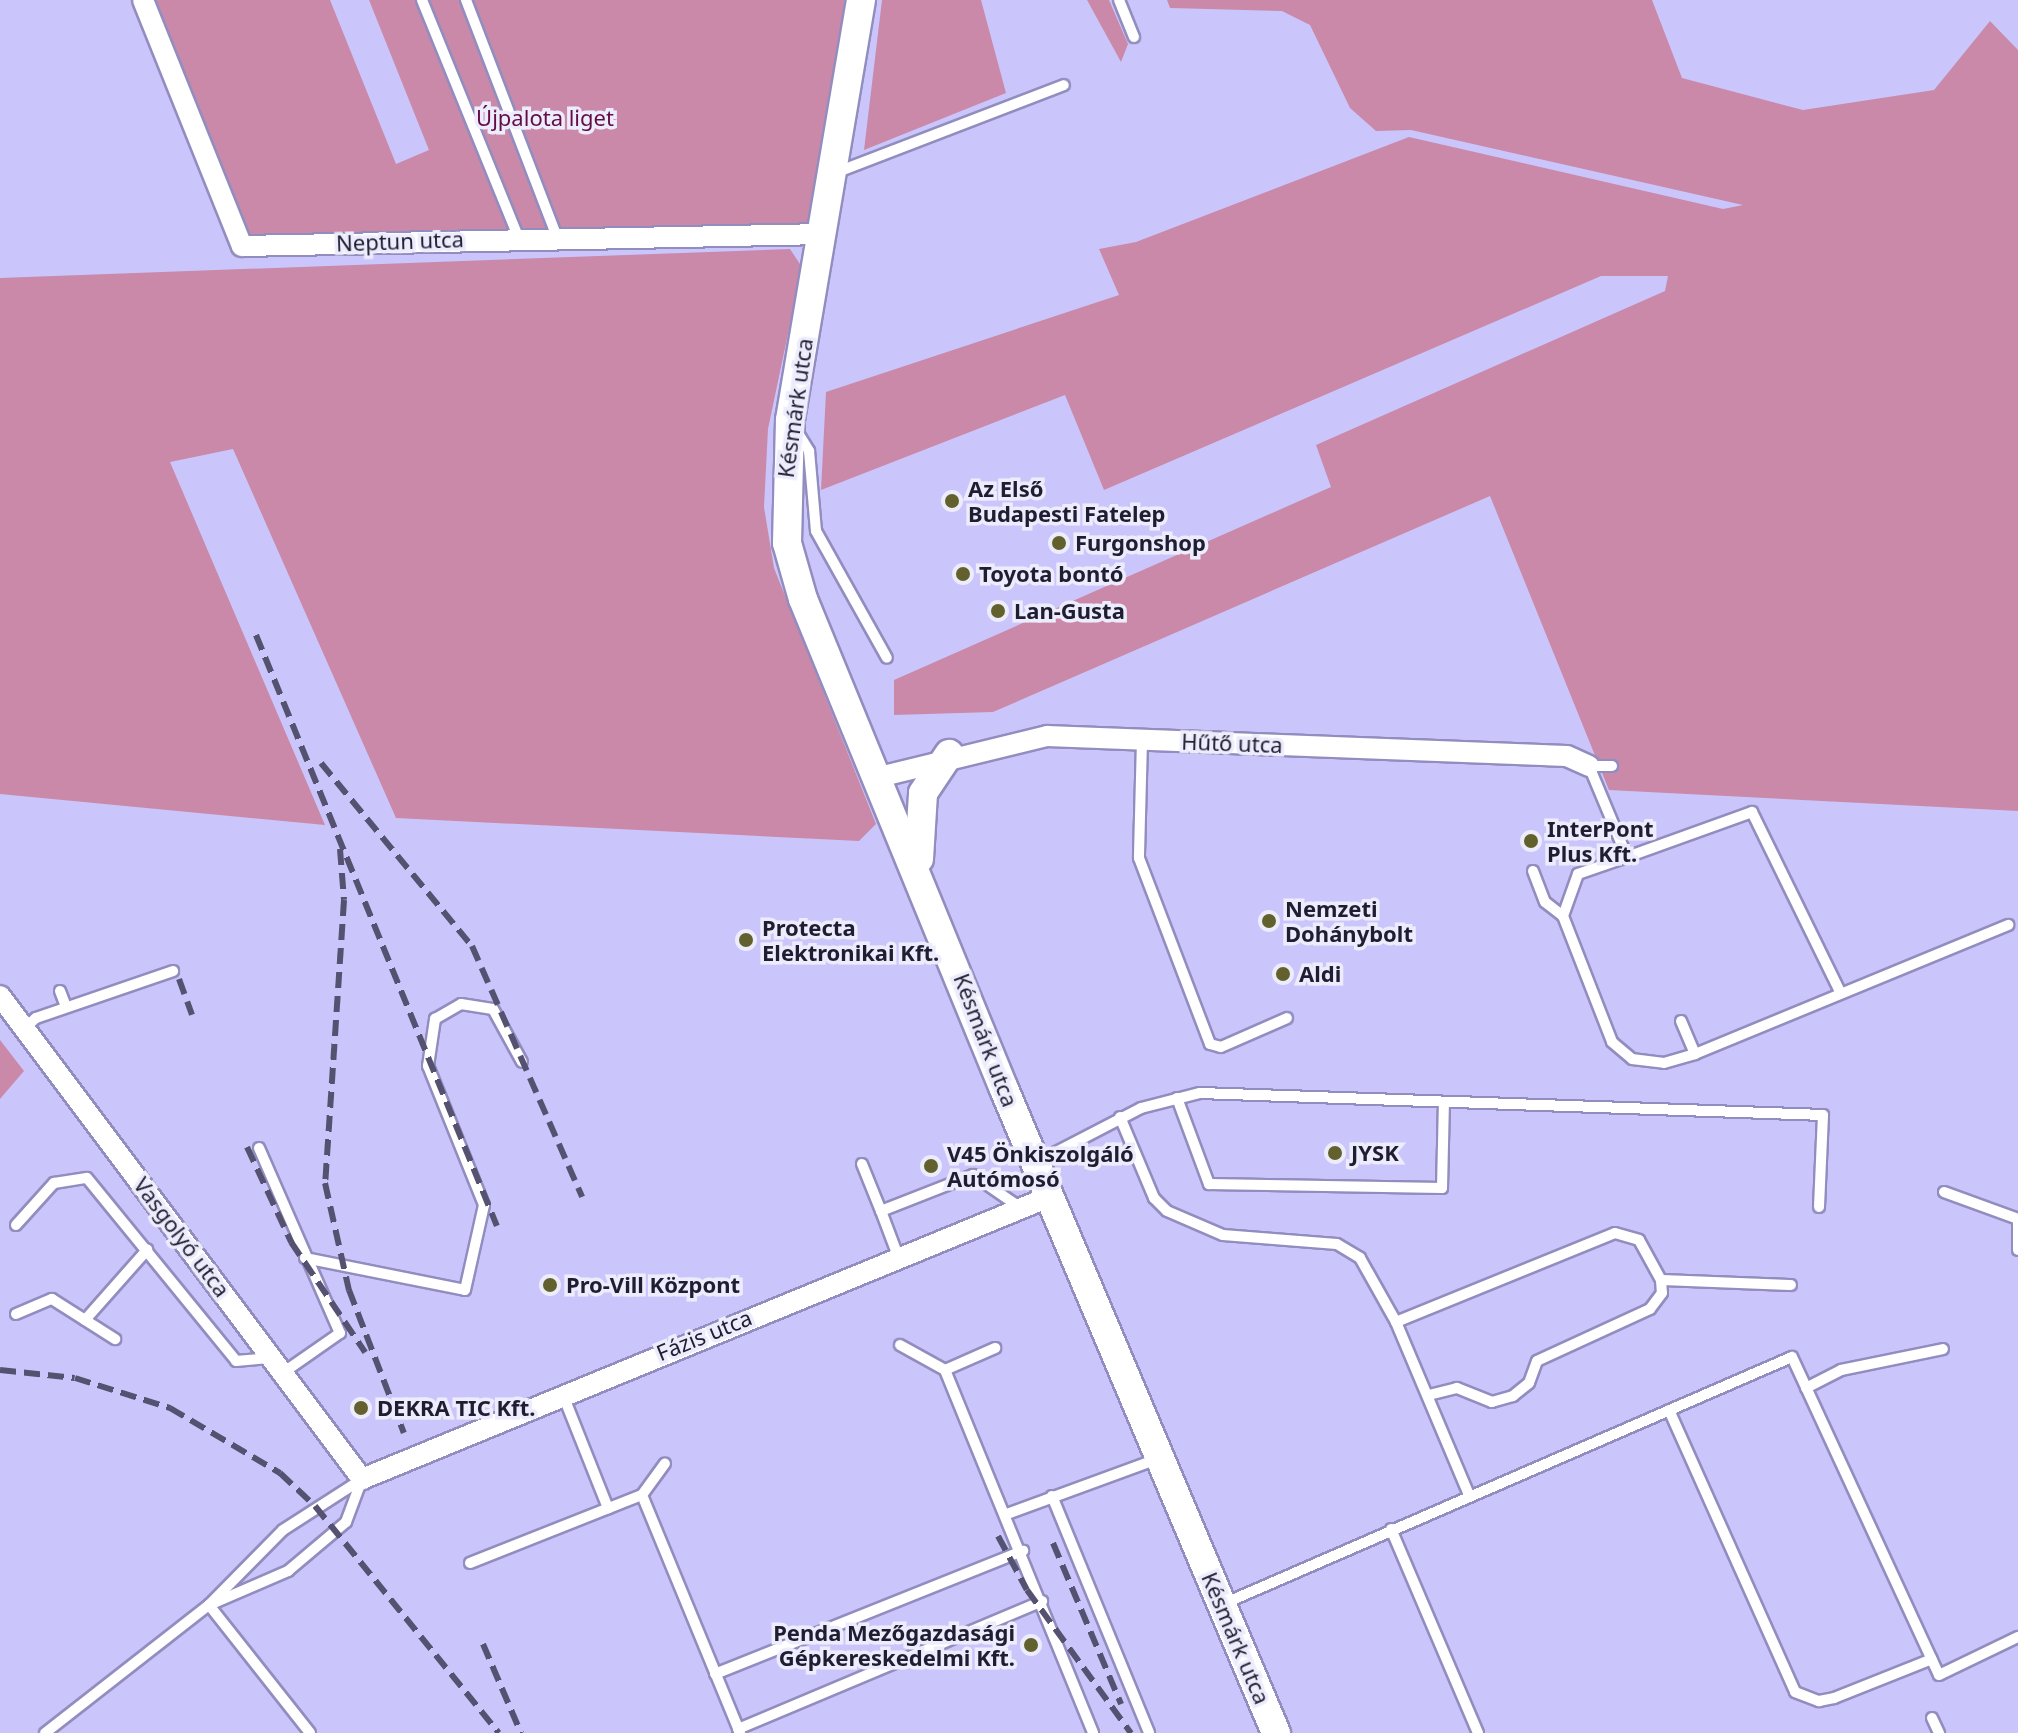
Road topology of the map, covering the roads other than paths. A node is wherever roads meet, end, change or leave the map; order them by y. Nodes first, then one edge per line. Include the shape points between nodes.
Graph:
1 (143, 0) edge
2 (422, 0) edge
3 (466, 0) edge
4 (844, 0) edge
5 (861, 0) edge
6 (1119, 0) edge
7 (1134, 37) dead end
8 (1064, 85) dead end
9 (848, 94) junction
10 (835, 173) junction
11 (824, 234) junction
12 (556, 235) junction
13 (518, 237) junction
14 (790, 420) junction
15 (887, 658) dead end
16 (1142, 740) junction
17 (949, 754) junction
18 (1589, 766) junction
19 (1612, 766) dead end
20 (879, 777) junction
21 (1627, 857) junction
22 (1533, 871) dead end
23 (919, 872) junction
24 (1563, 916) junction
25 (2008, 925) dead end
26 (173, 971) dead end
27 (60, 991) dead end
28 (1840, 992) junction
29 (0, 996) edge
30 (66, 1007) junction
31 (1287, 1018) dead end
32 (1681, 1021) dead end
33 (24, 1029) junction
34 (1695, 1054) junction
35 (522, 1062) dead end
36 (1177, 1098) junction
37 (1444, 1102) junction
38 (1120, 1117) junction
39 (259, 1148) dead end
40 (1035, 1163) junction
41 (862, 1164) dead end
42 (1944, 1192) dead end
43 (1049, 1197) junction
44 (1819, 1207) dead end
45 (1021, 1208) junction
46 (881, 1211) junction
47 (2018, 1221) edge
48 (16, 1225) dead end
49 (147, 1250) junction
50 (2018, 1250) edge
51 (898, 1256) junction
52 (305, 1258) junction
53 (1661, 1280) junction
54 (1791, 1285) dead end
55 (16, 1314) dead end
56 (85, 1320) junction
57 (1396, 1322) junction
58 (115, 1339) dead end
59 (900, 1345) dead end
60 (995, 1348) dead end
61 (1943, 1349) dead end
62 (278, 1365) junction
63 (945, 1370) junction
64 (1806, 1388) junction
65 (562, 1393) junction
66 (1428, 1395) junction
67 (1669, 1410) junction
68 (1159, 1458) junction
69 (665, 1463) dead end
70 (362, 1479) junction
71 (642, 1495) junction
72 (1469, 1495) junction
73 (1052, 1496) junction
74 (608, 1508) junction
75 (1007, 1514) junction
76 (1391, 1529) junction
77 (1023, 1551) junction
78 (470, 1563) dead end
79 (1042, 1601) junction
80 (209, 1605) junction
81 (1222, 1605) junction
82 (2018, 1637) edge
83 (1932, 1659) junction
84 (715, 1674) junction
85 (1932, 1718) dead end
86 (739, 1731) edge
87 (45, 1733) edge
88 (310, 1733) edge
89 (1093, 1733) edge
90 (1149, 1733) edge
91 (1276, 1733) edge
92 (1478, 1733) edge
93 (1939, 1733) edge

1 - 13 street, Neptun utca via 242,246
2 - 13 lane
3 - 12 lane
4 - 9 street, Késmárk utca
5 - 9 street, Késmárk utca
6 - 7 lane
8 - 10 lane
9 - 10 street, Késmárk utca
10 - 11 street, Késmárk utca
11 - 12 street, Neptun utca
11 - 14 street, Késmárk utca
12 - 13 street, Neptun utca
14 - 15 lane via 809,451 816,531
14 - 20 street, Késmárk utca via 787,543 803,599
16 - 17 street, Hűtő utca via 1047,736
16 - 18 street, Hűtő utca via 1567,756
16 - 31 lane via 1139,858 1210,1044 1221,1047
17 - 20 street, Hűtő utca
17 - 23 street via 918,811
18 - 19 lane
18 - 21 lane
20 - 23 street, Késmárk utca
21 - 24 lane via 1578,874
21 - 28 lane via 1752,812
22 - 24 lane via 1545,902
23 - 40 street, Késmárk utca
24 - 34 lane via 1612,1042 1646,1063
25 - 28 lane
26 - 30 lane
27 - 30 lane
28 - 34 lane
29 - 33 street, Vasgolyó utca
30 - 33 lane
32 - 34 lane
33 - 62 street, Vasgolyó utca
35 - 52 lane via 493,1009 461,1004 435,1019 428,1066 484,1205 465,1290
36 - 37 lane
36 - 37 lane via 1209,1184 1442,1188
36 - 38 lane
37 - 44 lane via 1823,1115
38 - 40 lane
38 - 57 lane via 1154,1198 1167,1211 1223,1235 1344,1247 1360,1258
39 - 52 lane
40 - 43 street, Késmárk utca
41 - 46 lane
42 - 47 lane
43 - 45 street, Fázis utca
43 - 68 street, Késmárk utca
45 - 46 lane via 973,1175
45 - 51 street, Fázis utca
46 - 51 lane
47 - 50 lane
48 - 49 lane via 54,1183 81,1176
49 - 56 lane
49 - 62 lane via 236,1361
51 - 65 street, Fázis utca
52 - 62 lane via 340,1333
53 - 54 lane
53 - 57 lane via 1639,1240 1615,1233
53 - 66 lane via 1662,1293 1650,1309 1537,1361 1529,1383 1513,1396 1492,1402 1457,1388
55 - 56 lane via 45,1299
56 - 58 lane
57 - 66 lane
59 - 63 lane
60 - 63 lane
61 - 64 lane via 1841,1370
62 - 70 street, Vasgolyó utca
63 - 75 lane
64 - 67 lane via 1792,1357
64 - 83 lane
65 - 70 street, Fázis utca
65 - 74 lane
66 - 72 lane
67 - 72 lane
67 - 83 lane via 1795,1692 1819,1701 1834,1698
68 - 73 lane
68 - 81 street, Késmárk utca
69 - 71 lane
70 - 80 lane via 283,1530
70 - 80 lane via 346,1522 288,1571
71 - 74 lane
71 - 84 lane
72 - 76 lane
73 - 75 lane
73 - 90 lane
74 - 78 lane
75 - 77 lane
76 - 81 lane
76 - 92 lane
77 - 79 lane
77 - 84 lane
79 - 86 lane
79 - 89 lane
80 - 87 lane
80 - 88 lane
81 - 91 street, Késmárk utca
82 - 83 lane via 1939,1675
84 - 86 lane
85 - 93 lane

